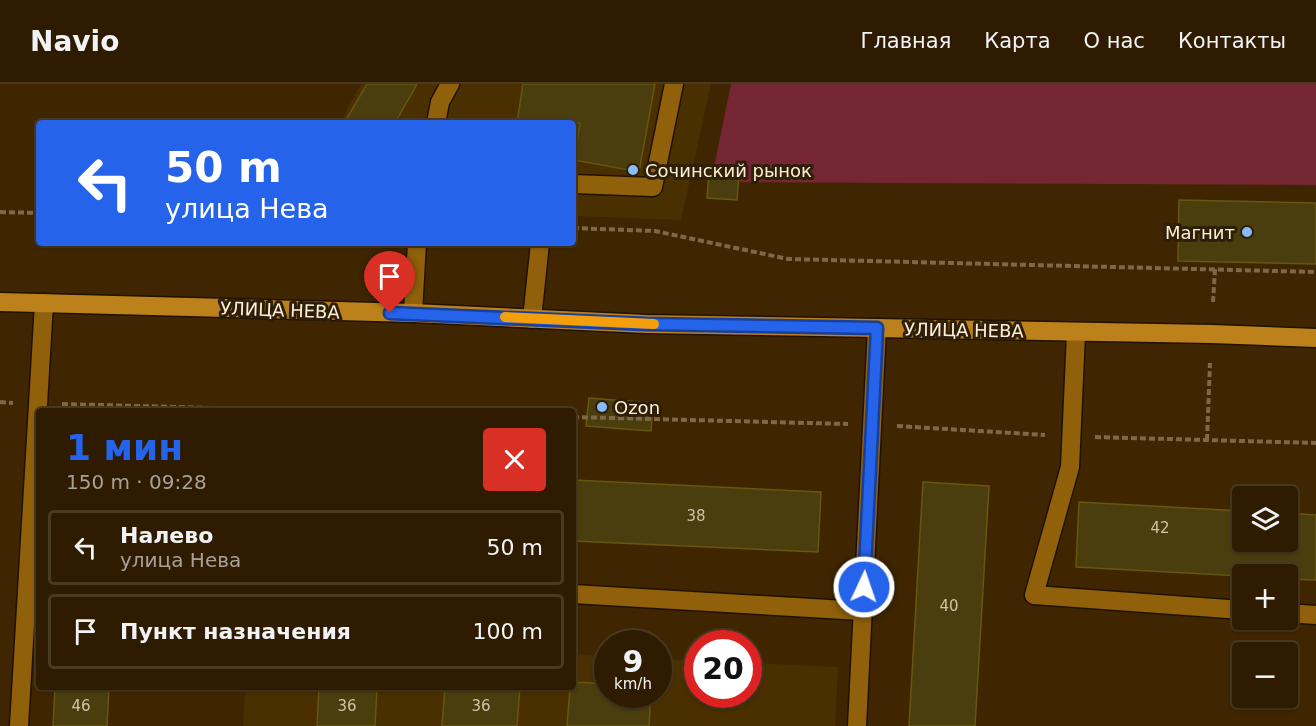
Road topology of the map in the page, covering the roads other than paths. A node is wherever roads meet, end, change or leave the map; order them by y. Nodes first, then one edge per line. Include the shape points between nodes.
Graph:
1 (450, 84) edge
2 (674, 84) edge
3 (437, 120) edge
4 (576, 184) edge
5 (417, 246) edge
6 (540, 246) edge
7 (0, 302) edge
8 (44, 303) junction
9 (413, 313) junction
10 (532, 318) junction
11 (877, 328) junction
12 (1076, 333) junction
13 (1316, 338) edge
14 (38, 408) edge
15 (36, 484) edge
16 (34, 564) edge
17 (576, 594) edge
18 (1232, 609) edge
19 (862, 611) junction
20 (1298, 614) edge
21 (1316, 615) edge
22 (19, 726) edge
23 (857, 726) edge

1 - 3 street via 440,102
2 - 4 street via 653,187
5 - 9 street
6 - 10 street
7 - 8 main road, УЛИЦА НЕВА
8 - 9 main road, УЛИЦА НЕВА
8 - 14 street
9 - 10 main road, УЛИЦА НЕВА
10 - 11 main road, УЛИЦА НЕВА
11 - 12 main road, УЛИЦА НЕВА
11 - 19 street
12 - 13 main road, УЛИЦА НЕВА
12 - 18 street via 1070,467 1034,595
15 - 16 street
16 - 22 street
17 - 19 street
19 - 23 street
20 - 21 street

